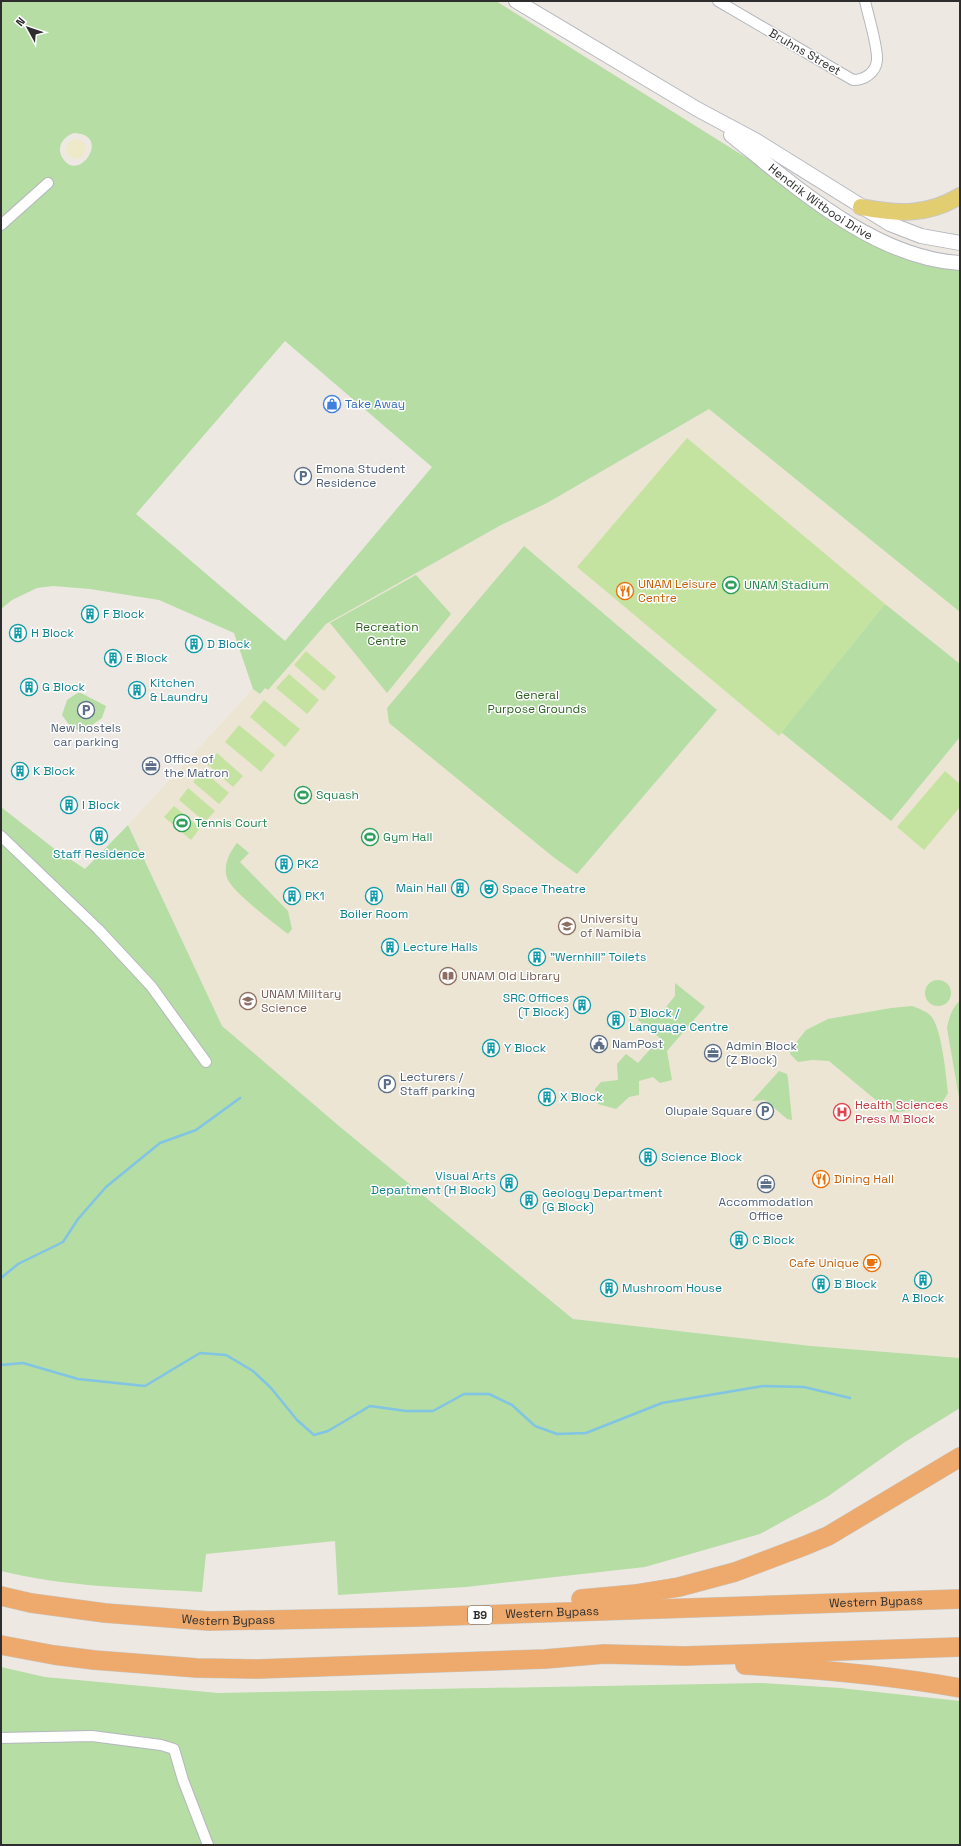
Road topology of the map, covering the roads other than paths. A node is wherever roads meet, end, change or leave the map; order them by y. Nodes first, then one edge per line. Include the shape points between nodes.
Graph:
1 (516, 1) edge
2 (718, 1) edge
3 (865, 1) edge
4 (697, 109) junction
5 (48, 184) dead end
6 (960, 196) edge
7 (861, 207) junction
8 (1, 225) edge
9 (960, 243) edge
10 (960, 263) edge
11 (1, 836) edge
12 (206, 1062) dead end
13 (960, 1457) edge
14 (1, 1596) edge
15 (960, 1599) edge
16 (315, 1620) junction
17 (1, 1645) edge
18 (960, 1647) edge
19 (604, 1654) junction
20 (960, 1688) edge
21 (1, 1738) edge
22 (208, 1845) edge

1 - 4 main road, Hendrik Witbooi Drive
2 - 3 street, Bruhns Street via 853,80 868,77 877,61
4 - 7 main road, Hendrik Witbooi Drive via 754,140
4 - 10 main road, Hendrik Witbooi Drive via 794,186 865,232 910,252
5 - 8 street
6 - 7 main road via 946,204 921,212 886,212
7 - 9 main road, Hendrik Witbooi Drive via 890,224 921,236
11 - 12 street via 98,928 151,986
13 - 16 highway via 828,1536 735,1572 699,1582 665,1590 618,1596 392,1616
14 - 16 highway, Western Bypass / B9 via 140,1617 209,1621
15 - 16 highway, Western Bypass / B9
17 - 19 highway via 94,1660 196,1668 257,1669 545,1659
18 - 19 highway via 684,1656
19 - 20 highway via 697,1663 850,1672 914,1679
21 - 22 street via 92,1736 174,1749

